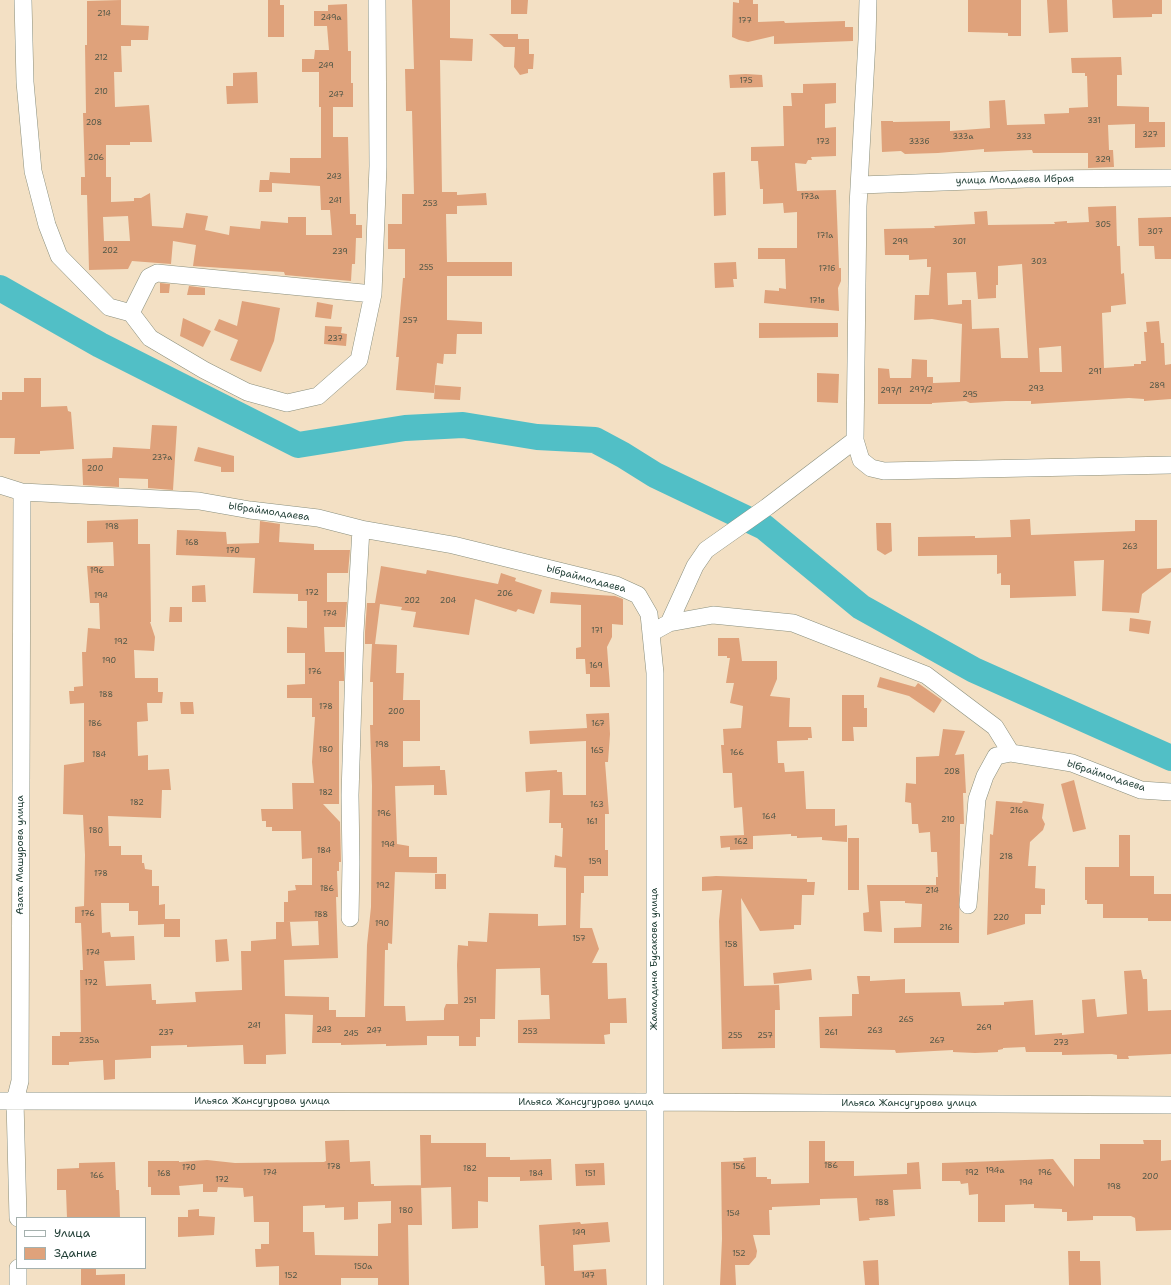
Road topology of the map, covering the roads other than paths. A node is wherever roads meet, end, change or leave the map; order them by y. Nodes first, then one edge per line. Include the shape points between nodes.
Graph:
1 (23, 0) edge
2 (377, 0) edge
3 (868, 0) edge
4 (1171, 178) edge
5 (860, 185) junction
6 (373, 294) junction
7 (131, 313) junction
8 (855, 440) junction
9 (1171, 465) edge
10 (0, 485) edge
11 (22, 492) junction
12 (361, 529) junction
13 (668, 623) junction
14 (651, 633) junction
15 (1011, 753) junction
16 (1171, 792) edge
17 (968, 906) dead end
18 (350, 918) dead end
19 (8, 1101) edge
20 (654, 1102) junction
21 (1171, 1105) edge
22 (18, 1217) edge
23 (18, 1269) edge
24 (18, 1285) edge
25 (655, 1285) edge

1 - 7 street via 25,82 33,171 47,225 59,256 109,307
2 - 6 street via 378,166
3 - 5 street
4 - 5 street, улица Молдаева Ибрая via 1026,179
5 - 8 street
6 - 7 street via 156,273 149,277
6 - 7 street via 359,360 318,396 287,403 246,392 204,370 150,338
8 - 9 street via 861,460 871,468 884,471
8 - 13 street via 706,550 695,566
10 - 11 street, Ыбраймолдаева
11 - 12 street, Ыбраймолдаева via 199,501 318,518
11 - 19 street, Азата Машурова улица via 20,1081
12 - 14 street, Ыбраймолдаева via 453,545 628,590 638,595 649,614
12 - 18 street via 350,795
13 - 14 street
13 - 15 street via 714,614 793,623 926,675 994,727
14 - 20 street, Жамалдина Бусакова улица via 655,673
15 - 16 street, Ыбраймолдаева via 1072,763 1142,790
15 - 17 street via 996,756 984,776 977,799
19 - 20 street, Ильяса Жансугурова улица
19 - 22 street, Азата Машурова улица
20 - 21 street, Ильяса Жансугурова улица
20 - 25 street, Жамалдина Бусакова улица
23 - 24 street

